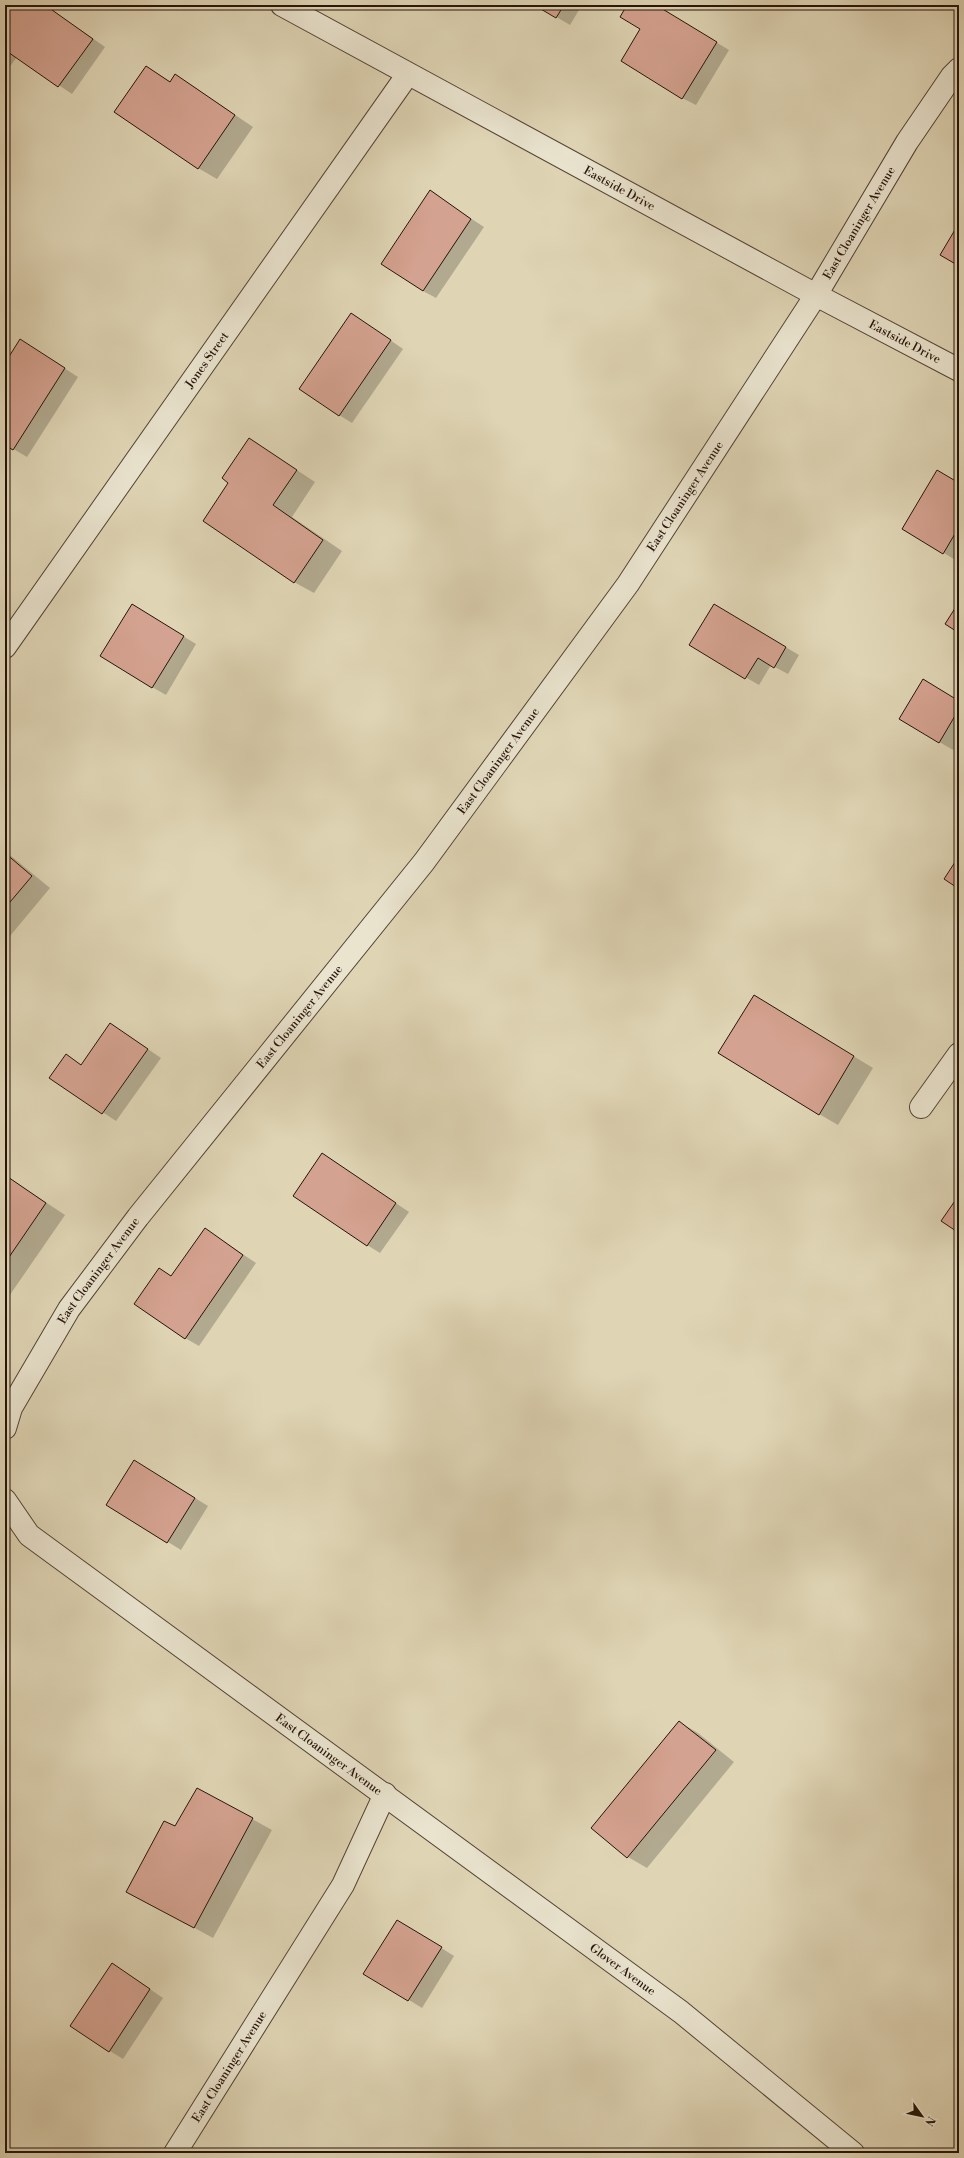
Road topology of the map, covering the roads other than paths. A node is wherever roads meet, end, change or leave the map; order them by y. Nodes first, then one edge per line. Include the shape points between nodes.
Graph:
1 (282, 5) edge
2 (959, 69) edge
3 (408, 74) junction
4 (816, 295) junction
5 (959, 370) edge
6 (5, 647) edge
7 (959, 1054) edge
8 (921, 1107) dead end
9 (5, 1428) edge
10 (5, 1500) edge
11 (385, 1794) junction
12 (175, 2153) edge
13 (853, 2153) edge

1 - 3 street, Eastside Drive
2 - 4 street, East Cloaninger Avenue via 907,142
3 - 4 street, Eastside Drive
3 - 6 street, Jones Street
4 - 5 street, Eastside Drive
4 - 9 street, East Cloaninger Avenue via 628,584 424,862 138,1217 69,1309 11,1408
7 - 8 street
10 - 11 street, East Cloaninger Avenue via 29,1535
11 - 12 street, East Cloaninger Avenue via 343,1885
11 - 13 street, Glover Avenue via 682,2012

